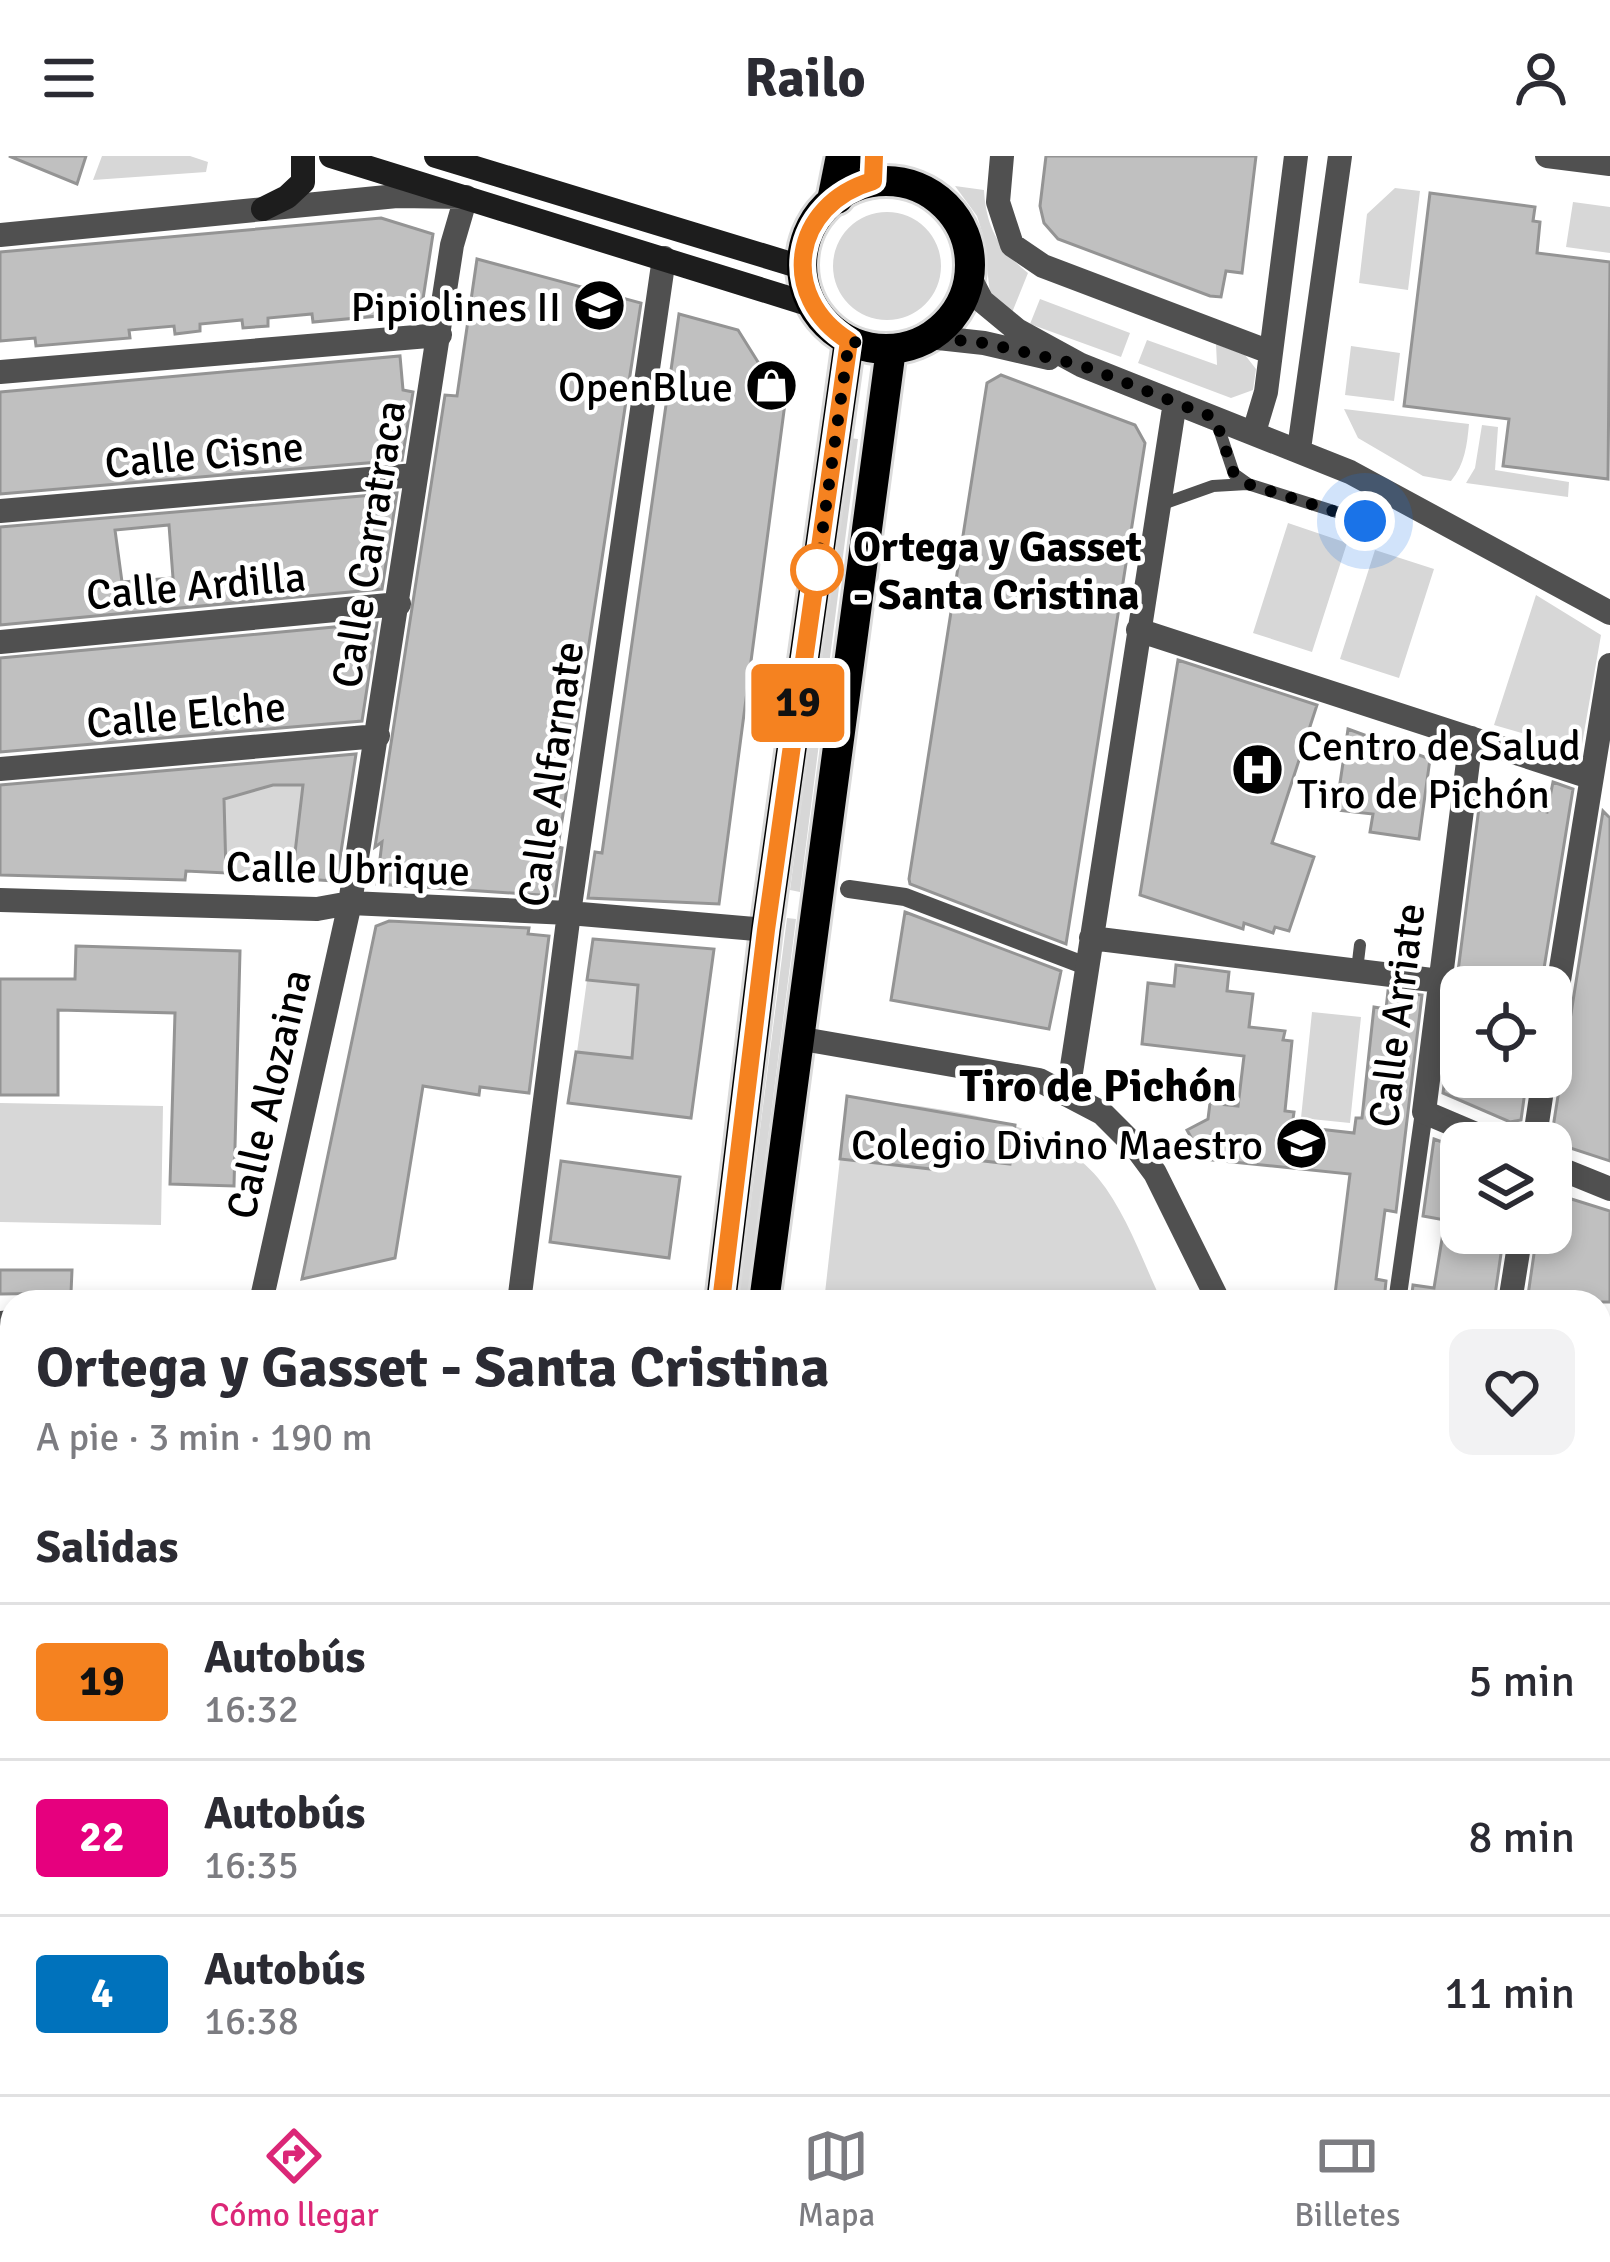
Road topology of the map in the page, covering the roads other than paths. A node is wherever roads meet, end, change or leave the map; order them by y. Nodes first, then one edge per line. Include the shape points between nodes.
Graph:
1 (303, 156) edge
2 (332, 156) edge
3 (436, 156) edge
4 (844, 156) edge
5 (1002, 156) edge
6 (1296, 156) edge
7 (1357, 156) edge
8 (1547, 156) edge
9 (1610, 164) edge
10 (1338, 168) edge
11 (874, 169) edge
12 (912, 170) edge
13 (494, 175) junction
14 (836, 196) junction
15 (466, 197) junction
16 (262, 209) junction
17 (0, 235) edge
18 (664, 258) junction
19 (802, 267) junction
20 (969, 276) junction
21 (811, 305) junction
22 (440, 335) junction
23 (929, 337) junction
24 (849, 341) junction
25 (891, 349) junction
26 (1270, 352) junction
27 (1081, 365) junction
28 (0, 373) edge
29 (1175, 402) junction
30 (1215, 418) junction
31 (1254, 432) junction
32 (1299, 449) junction
33 (416, 475) junction
34 (1248, 484) junction
35 (1156, 506) junction
36 (0, 512) edge
37 (1365, 521) dead end
38 (399, 604) junction
39 (1610, 614) edge
40 (1138, 630) junction
41 (0, 642) edge
42 (1610, 664) edge
43 (378, 736) junction
44 (1471, 738) junction
45 (0, 769) edge
46 (1590, 777) junction
47 (849, 889) dead end
48 (0, 900) edge
49 (350, 902) junction
50 (569, 913) junction
51 (766, 930) junction
52 (1091, 938) junction
53 (1086, 966) junction
54 (1442, 966) edge
55 (1561, 966) edge
56 (1440, 981) joint
57 (797, 1038) junction
58 (1068, 1092) junction
59 (1424, 1112) junction
60 (1448, 1122) edge
61 (1572, 1174) edge
62 (1610, 1189) edge
63 (1517, 1254) edge
64 (264, 1290) edge
65 (521, 1290) edge
66 (723, 1290) edge
67 (766, 1290) edge
68 (1213, 1290) edge
69 (1399, 1290) edge
70 (1512, 1290) edge

1 - 16 main road via 303,182
2 - 15 main road
3 - 13 main road
4 - 14 highway
5 - 26 street via 998,202 1012,245 1043,266
6 - 26 street
7 - 10 street
8 - 9 street
10 - 32 street
11 - 12 main road
11 - 14 main road
12 - 20 main road via 962,230
13 - 15 main road
13 - 19 main road
14 - 19 main road via 808,233
15 - 16 street
15 - 18 main road
15 - 22 street, Calle Carratraca
16 - 17 street
18 - 21 main road
18 - 50 street, Calle Alfarnate
19 - 21 main road
20 - 23 main road via 962,300
20 - 27 street via 982,301 1017,330
21 - 24 main road
22 - 28 street
22 - 33 street, Calle Carratraca
23 - 25 main road
23 - 27 street
24 - 25 main road
24 - 51 main road
25 - 57 main road
26 - 31 street
27 - 29 street
29 - 30 street
29 - 35 street
30 - 31 street
30 - 34 lane via 1234,474
31 - 32 street
32 - 39 street
33 - 36 street, Calle Cisne
33 - 38 street, Calle Carratraca
34 - 35 lane
34 - 37 lane
35 - 40 street
38 - 41 street, Calle Ardilla
38 - 43 street, Calle Carratraca
40 - 44 street
40 - 52 street
42 - 46 street
43 - 45 street, Calle Elche
43 - 49 street, Calle Carratraca
44 - 46 street
44 - 54 street, Calle Arriate
46 - 55 street
47 - 53 street via 905,897
48 - 49 street, Calle Ubrique via 317,909
49 - 50 street, Calle Ubrique
49 - 64 street, Calle Alozaina
50 - 51 street, Calle Ubrique
50 - 65 street, Calle Alfarnate
51 - 66 main road
52 - 53 street
52 - 56 street via 1358,957
53 - 58 street
56 - 59 street, Calle Arriate
57 - 58 street via 1006,1072
57 - 67 main road
58 - 68 street via 1102,1113 1155,1173
59 - 60 street
59 - 69 street, Calle Arriate
61 - 62 street
63 - 70 street

